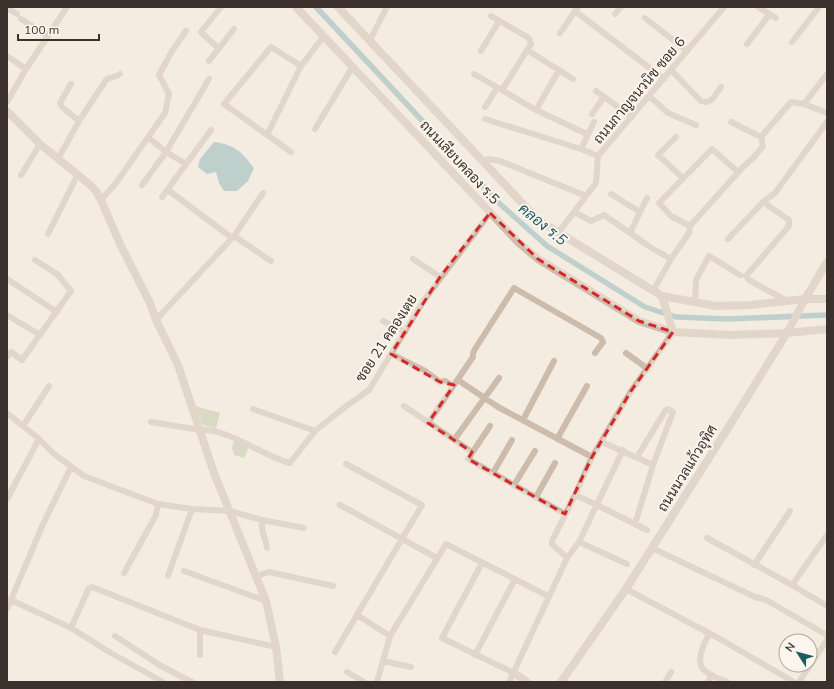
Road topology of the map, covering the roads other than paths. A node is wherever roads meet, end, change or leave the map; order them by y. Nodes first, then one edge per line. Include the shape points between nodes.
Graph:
1 (67, 7) edge
2 (221, 7) edge
3 (296, 7) edge
4 (338, 7) edge
5 (387, 7) edge
6 (621, 7) edge
7 (758, 7) edge
8 (819, 7) edge
9 (7, 8) edge
10 (721, 8) edge
11 (576, 9) edge
12 (615, 14) dead end
13 (769, 15) junction
14 (491, 16) dead end
15 (645, 18) dead end
16 (776, 18) dead end
17 (499, 21) junction
18 (234, 29) dead end
19 (186, 31) dead end
20 (560, 34) dead end
21 (48, 36) junction
22 (324, 36) junction
23 (370, 40) junction
24 (792, 42) dead end
25 (747, 44) dead end
26 (219, 49) junction
27 (527, 50) junction
28 (688, 51) junction
29 (481, 52) dead end
30 (7, 56) edge
31 (209, 61) dead end
32 (301, 66) junction
33 (353, 66) junction
34 (26, 69) junction
35 (559, 70) junction
36 (671, 70) junction
37 (120, 74) dead end
38 (474, 74) dead end
39 (827, 74) edge
40 (209, 79) dead end
41 (573, 79) dead end
42 (664, 79) junction
43 (71, 84) dead end
44 (721, 87) dead end
45 (500, 89) junction
46 (596, 91) dead end
47 (649, 96) junction
48 (604, 97) junction
49 (7, 102) edge
50 (804, 104) junction
51 (485, 107) dead end
52 (536, 110) junction
53 (7, 111) edge
54 (827, 113) edge
55 (592, 114) dead end
56 (632, 117) junction
57 (485, 119) dead end
58 (79, 121) junction
59 (594, 122) dead end
60 (731, 122) dead end
61 (827, 122) edge
62 (696, 125) dead end
63 (315, 129) dead end
64 (211, 130) dead end
65 (587, 134) junction
66 (267, 135) junction
67 (676, 137) dead end
68 (761, 137) junction
69 (149, 138) junction
70 (40, 144) junction
71 (581, 149) junction
72 (166, 152) junction
73 (291, 152) dead end
74 (598, 156) junction
75 (58, 159) junction
76 (482, 161) junction
77 (183, 162) dead end
78 (738, 172) junction
79 (78, 174) junction
80 (21, 176) dead end
81 (683, 178) junction
82 (142, 185) dead end
83 (168, 190) junction
84 (263, 193) dead end
85 (611, 194) dead end
86 (586, 196) junction
87 (162, 197) dead end
88 (647, 198) dead end
89 (101, 200) junction
90 (763, 202) junction
91 (490, 212) junction
92 (574, 212) junction
93 (640, 212) junction
94 (690, 226) junction
95 (558, 233) junction
96 (630, 233) junction
97 (48, 234) dead end
98 (233, 237) junction
99 (728, 239) dead end
100 (413, 259) dead end
101 (671, 259) junction
102 (35, 260) dead end
103 (271, 261) dead end
104 (827, 262) edge
105 (740, 275) dead end
106 (440, 277) junction
107 (7, 279) edge
108 (653, 291) junction
109 (662, 296) junction
110 (805, 299) junction
111 (827, 299) edge
112 (787, 301) junction
113 (695, 302) junction
114 (57, 312) junction
115 (7, 315) edge
116 (156, 320) junction
117 (383, 321) dead end
118 (827, 330) edge
119 (405, 332) junction
120 (673, 332) junction
121 (787, 333) junction
122 (40, 335) junction
123 (595, 352) dead end
124 (8, 353) edge
125 (626, 353) dead end
126 (391, 354) junction
127 (554, 361) dead end
128 (648, 369) junction
129 (498, 378) dead end
130 (458, 380) junction
131 (49, 386) dead end
132 (453, 386) junction
133 (586, 386) dead end
134 (484, 398) junction
135 (404, 406) dead end
136 (253, 409) dead end
137 (7, 413) edge
138 (523, 420) junction
139 (151, 422) dead end
140 (428, 423) junction
141 (24, 426) junction
142 (490, 426) dead end
143 (200, 430) junction
144 (315, 431) junction
145 (39, 439) junction
146 (556, 439) junction
147 (454, 440) junction
148 (512, 440) dead end
149 (602, 442) junction
150 (623, 450) junction
151 (534, 451) dead end
152 (472, 452) junction
153 (592, 457) junction
154 (637, 457) junction
155 (555, 463) dead end
156 (346, 464) dead end
157 (653, 465) junction
158 (71, 467) junction
159 (493, 473) junction
160 (514, 485) junction
161 (575, 495) junction
162 (536, 498) junction
163 (7, 499) edge
164 (158, 504) junction
165 (340, 505) dead end
166 (597, 505) junction
167 (192, 509) junction
168 (230, 511) junction
169 (790, 511) dead end
170 (565, 514) junction
171 (262, 520) junction
172 (635, 524) junction
173 (304, 528) dead end
174 (647, 530) dead end
175 (827, 535) edge
176 (707, 538) dead end
177 (402, 539) junction
178 (579, 542) junction
179 (267, 548) dead end
180 (652, 548) junction
181 (437, 558) junction
182 (567, 558) junction
183 (482, 562) junction
184 (627, 564) dead end
185 (754, 565) junction
186 (184, 571) dead end
187 (124, 573) dead end
188 (168, 576) dead end
189 (256, 576) junction
190 (515, 580) junction
191 (792, 584) junction
192 (333, 586) dead end
193 (626, 589) junction
194 (548, 596) junction
195 (11, 600) junction
196 (266, 600) junction
197 (827, 606) edge
198 (7, 609) edge
199 (357, 614) junction
200 (71, 628) junction
201 (200, 630) junction
202 (709, 634) junction
203 (827, 635) edge
204 (115, 636) dead end
205 (390, 636) junction
206 (827, 640) edge
207 (276, 647) junction
208 (335, 652) dead end
209 (200, 655) dead end
210 (475, 655) junction
211 (383, 661) junction
212 (411, 667) dead end
213 (347, 672) dead end
214 (671, 672) dead end
215 (514, 673) junction
216 (712, 675) junction
217 (163, 682) edge
218 (192, 682) edge
219 (280, 682) edge
220 (364, 682) edge
221 (377, 682) edge
222 (509, 682) edge
223 (528, 682) edge
224 (561, 682) edge
225 (665, 682) edge
226 (708, 682) edge
227 (727, 682) edge
228 (794, 682) edge
229 (799, 682) edge

1 - 21 street
2 - 26 street via 201,32
3 - 22 street, ถนนเลียบคลอง ร.5
4 - 23 street, ถนนเลียบคลอง ร.5
5 - 23 street
6 - 12 street
7 - 13 street
8 - 24 street
9 - 21 street
10 - 28 street, ถนนกาญจนวนิช ซอย 6
11 - 20 street
11 - 42 street
13 - 16 street
13 - 25 street
14 - 17 street
15 - 28 street
17 - 27 street via 529,38 531,44
17 - 29 street
18 - 26 street
19 - 69 street via 159,75 169,94 168,104
21 - 34 street
22 - 32 street
22 - 33 street, ถนนเลียบคลอง ร.5
23 - 76 street, ถนนเลียบคลอง ร.5
26 - 31 street
27 - 35 street
27 - 45 street
28 - 36 street, ถนนกาญจนวนิช ซอย 6
30 - 34 street
32 - 66 street
32 - 66 street via 272,46 224,104
33 - 63 street
33 - 91 street, ถนนเลียบคลอง ร.5
34 - 49 street
35 - 41 street
35 - 52 street
36 - 42 street, ถนนกาญจนวนิช ซอย 6
36 - 44 street via 704,102 710,101
37 - 58 street via 106,80
38 - 45 street
39 - 50 street
40 - 72 street
42 - 47 street, ถนนกาญจนวนิช ซอย 6
43 - 58 street via 60,103
45 - 51 street
45 - 52 street
46 - 48 street
47 - 56 street, ถนนกาญจนวนิช ซอย 6
47 - 62 street via 668,113
48 - 55 street
48 - 56 street
50 - 54 street
50 - 68 street via 791,102
52 - 65 street
53 - 70 street
56 - 74 street, ถนนกาญจนวนิช ซอย 6
57 - 71 street
58 - 75 street
59 - 65 street
60 - 68 street
61 - 90 street via 775,193
64 - 83 street
65 - 71 street
66 - 73 street
67 - 81 street via 658,155
68 - 78 street via 762,146
69 - 72 street
69 - 89 street
70 - 75 street
70 - 80 street
71 - 74 street
72 - 77 street
72 - 82 street
74 - 86 street, ถนนกาญจนวนิช ซอย 6 via 596,183
75 - 79 street
76 - 86 street via 500,161
76 - 95 street, ถนนเลียบคลอง ร.5 via 538,220
78 - 81 street via 712,149
78 - 94 street
79 - 89 street via 96,191
79 - 97 street
81 - 94 street via 659,203 670,216
83 - 87 street
83 - 98 street
84 - 98 street
85 - 93 street
86 - 92 street, ถนนกาญจนวนิช ซอย 6
88 - 93 street
89 - 116 street
90 - 99 street
90 - 112 street via 789,220 789,226 746,276
91 - 106 street, ซอย 21 คลองเตย
91 - 120 street, ถนนเลียบคลอง ร.5 via 538,259 639,321
92 - 95 street, ถนนกาญจนวนิช ซอย 6
92 - 96 street via 591,221 604,215
93 - 96 street
94 - 101 street
95 - 108 street, ถนนเลียบคลอง ร.5
96 - 101 street
98 - 103 street
98 - 116 street
100 - 106 street
101 - 108 street
102 - 114 street via 57,274 71,291
104 - 110 street, ถนนนวลแก้วอุทิศ
105 - 113 street via 709,256 696,280
106 - 119 street, ซอย 21 คลองเตย
107 - 114 street
108 - 109 street, ถนนเลียบคลอง ร.5
109 - 113 street, ถนนเลียบคลอง ร.5
109 - 120 street
110 - 111 street, ถนนเลียบคลอง ร.5
110 - 112 street, ถนนเลียบคลอง ร.5
110 - 121 street, ถนนนวลแก้วอุทิศ
112 - 113 street, ถนนเลียบคลอง ร.5 via 716,306
114 - 122 street
115 - 122 street
116 - 143 street via 178,365
117 - 119 street
118 - 121 street, ถนนเลียบคลอง ร.5
119 - 126 street, ซอย 21 คลองเตย
120 - 121 street, ถนนเลียบคลอง ร.5 via 732,335
120 - 128 street
121 - 180 street, ถนนนวลแก้วอุทิศ
122 - 124 street via 22,360
123 - 130 street via 603,342 602,338 514,288 474,348 473,357
125 - 128 street
126 - 132 street via 440,382 445,381
126 - 144 street, ซอย 21 คลองเตย via 369,390
127 - 138 street
128 - 149 street via 631,391
129 - 134 street
130 - 132 street
130 - 134 street
131 - 141 street
132 - 140 street
133 - 146 street
134 - 138 street
134 - 147 street
135 - 140 street
136 - 144 street
137 - 141 street
138 - 146 street
139 - 143 street
140 - 147 street
141 - 145 street
142 - 152 street
143 - 144 street, ซอย 21 คลองเตย via 208,429 230,437 290,463
143 - 168 street via 214,474
145 - 158 street
145 - 163 street
146 - 153 street
147 - 152 street
148 - 159 street
149 - 150 street
149 - 153 street
150 - 154 street
150 - 166 street
151 - 160 street
152 - 159 street via 468,459
153 - 161 street
154 - 157 street
154 - 157 street via 665,410 670,410 673,412
155 - 162 street
156 - 177 street via 422,505
157 - 172 street
158 - 164 street via 84,476
158 - 195 street
159 - 160 street
160 - 162 street
161 - 166 street
161 - 170 street
162 - 170 street
164 - 167 street
164 - 187 street via 156,515
165 - 177 street
166 - 172 street
166 - 178 street
167 - 168 street
167 - 188 street
168 - 171 street
168 - 189 street
169 - 185 street
170 - 182 street via 552,544
171 - 173 street
171 - 179 street via 261,528
172 - 174 street
175 - 191 street
176 - 185 street
177 - 181 street
177 - 199 street
178 - 182 street
178 - 184 street
180 - 193 street, ถนนนวลแก้วอุทิศ
180 - 203 street via 766,600
181 - 183 street via 446,544
181 - 205 street
182 - 194 street
183 - 190 street
183 - 210 street via 442,638
185 - 191 street
186 - 196 street
189 - 192 street via 269,572
189 - 196 street
190 - 194 street
190 - 210 street
191 - 197 street
193 - 202 street
193 - 224 street, ถนนนวลแก้วอุทิศ
194 - 215 street
195 - 198 street
195 - 200 street
196 - 207 street
199 - 205 street
199 - 208 street
200 - 201 street via 88,590 92,587
200 - 217 street
201 - 207 street
201 - 209 street
202 - 216 street via 702,650 701,662 703,669
202 - 228 street
204 - 218 street via 161,666
205 - 211 street
206 - 229 street
207 - 219 street
210 - 215 street
211 - 212 street
211 - 221 street
213 - 220 street
214 - 225 street
215 - 222 street
215 - 223 street
216 - 226 street
216 - 227 street

